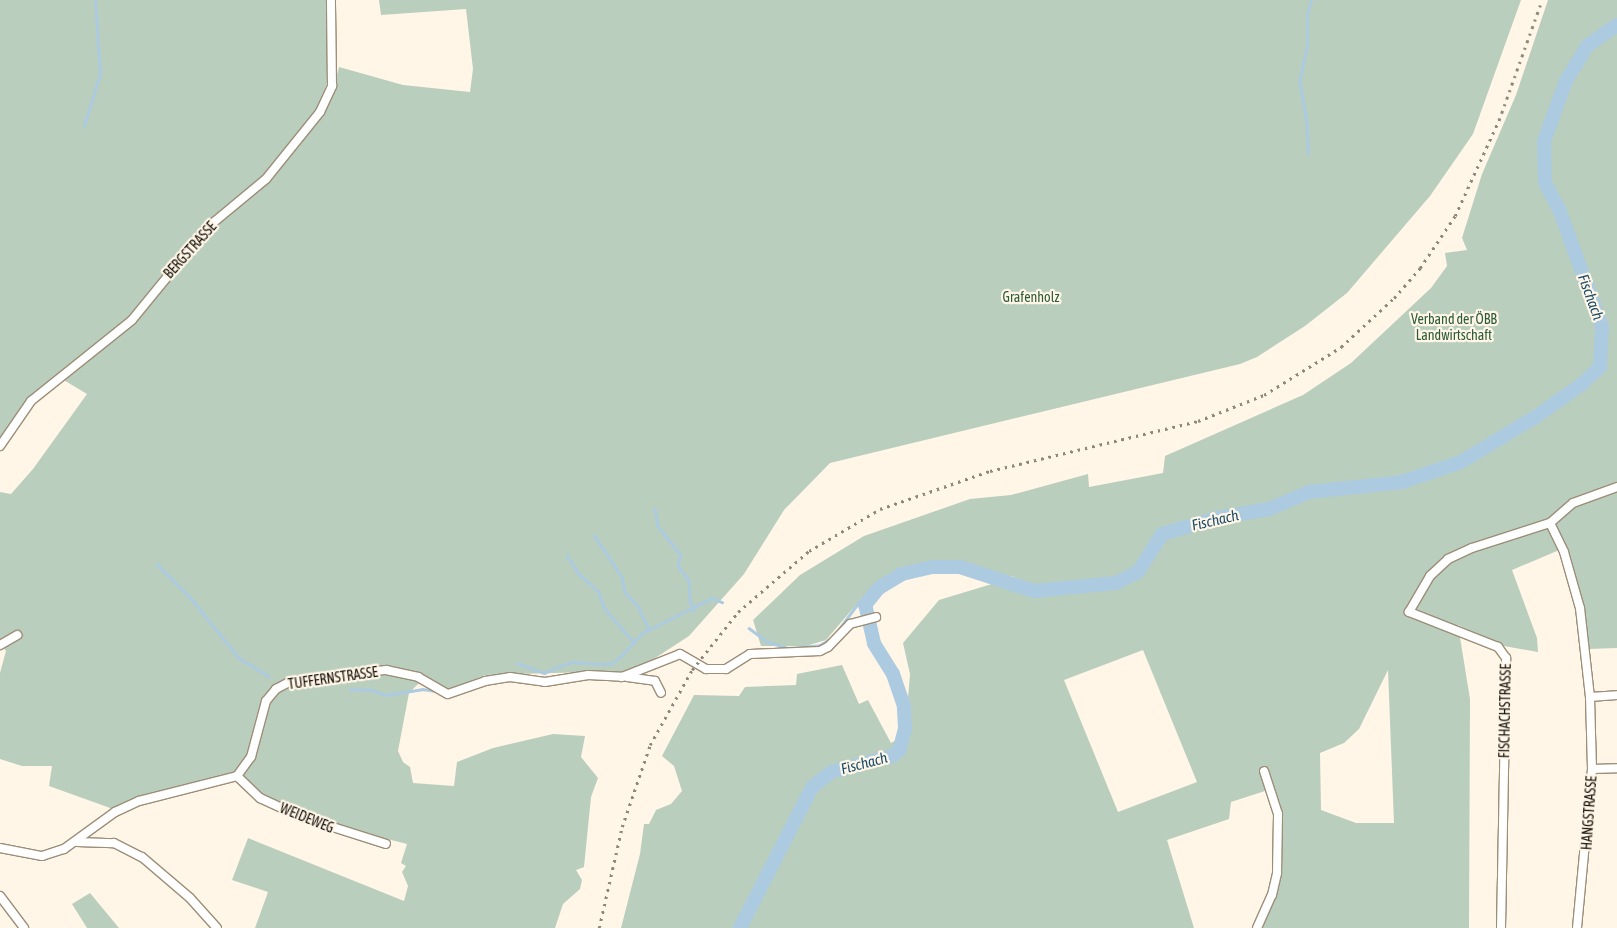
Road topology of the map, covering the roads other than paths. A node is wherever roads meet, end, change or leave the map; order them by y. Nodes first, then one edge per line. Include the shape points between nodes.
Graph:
1 (331, 0) edge
2 (0, 446) edge
3 (1617, 487) edge
4 (1550, 523) junction
5 (876, 617) dead end
6 (17, 634) dead end
7 (0, 645) edge
8 (622, 677) junction
9 (661, 693) dead end
10 (1617, 696) edge
11 (1590, 697) junction
12 (1617, 768) edge
13 (1592, 769) junction
14 (1264, 771) dead end
15 (237, 776) junction
16 (77, 842) junction
17 (386, 844) dead end
18 (0, 848) edge
19 (0, 896) edge
20 (24, 928) edge
21 (218, 928) edge
22 (1257, 928) edge
23 (1501, 928) edge
24 (1577, 928) edge

1 - 2 street, BERGSTRASSE via 332,86 315,120 266,179 208,227 132,320 31,401
3 - 4 street via 1573,503
4 - 11 street, HANGSTRASSE via 1564,552 1580,608
4 - 23 street, FISCHACHSTRASSE via 1448,559 1430,576 1409,612 1498,648 1506,658
5 - 8 street, TUFFERNSTRASSE via 850,624 820,651 750,654 731,667 717,670 706,669 680,654
6 - 7 street
8 - 9 street via 655,681
8 - 15 street, TUFFERNSTRASSE via 588,675 545,682 510,676 448,694 418,677 386,670 289,682 276,689 266,701 251,757
10 - 11 street
11 - 13 street, HANGSTRASSE
12 - 13 street
13 - 24 street, HANGSTRASSE
14 - 22 street via 1278,814 1277,873 1274,890
15 - 16 street via 139,801 115,812
15 - 17 street, WEIDEWEG via 260,798 301,817
16 - 18 street via 42,856
16 - 21 street via 114,843 142,857 190,898
19 - 20 street

